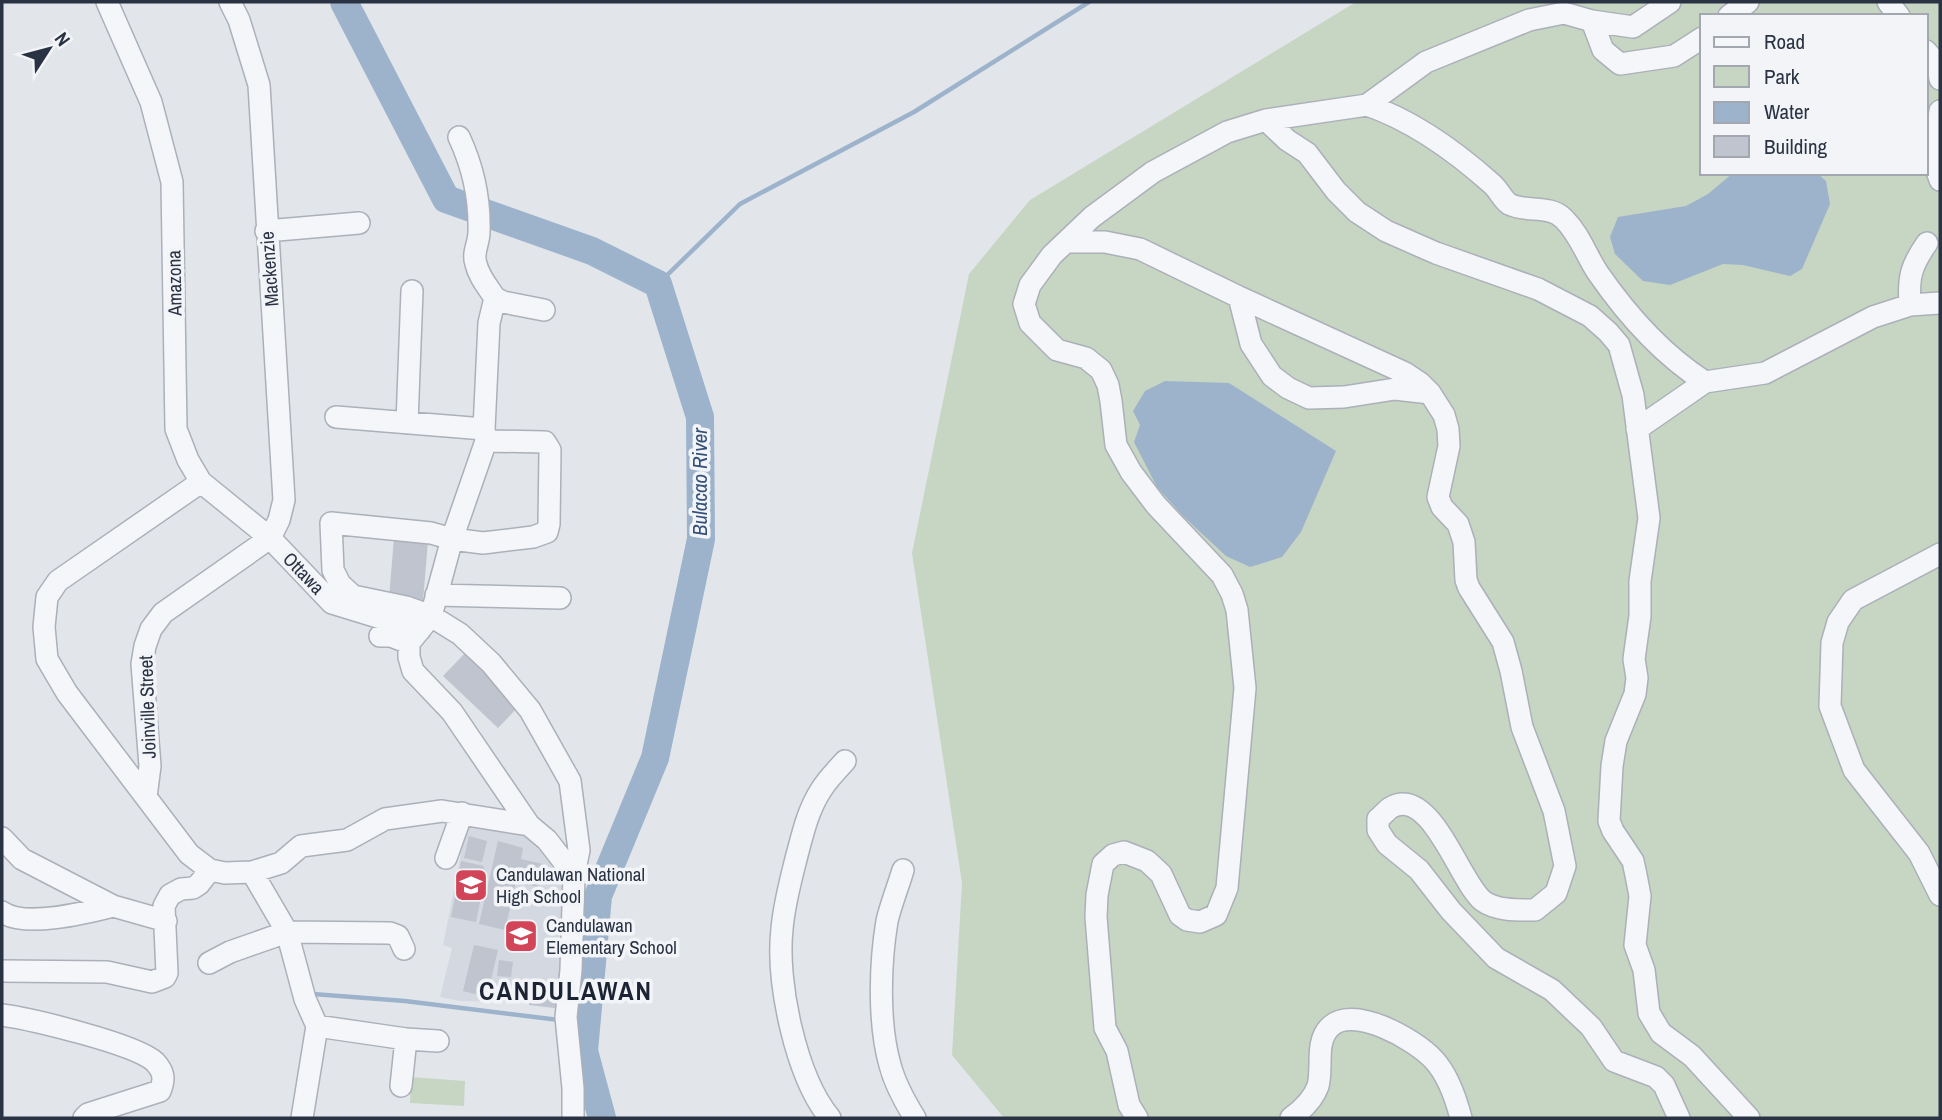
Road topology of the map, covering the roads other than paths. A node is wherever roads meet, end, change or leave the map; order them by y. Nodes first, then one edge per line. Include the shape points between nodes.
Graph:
1 (107, 2) edge
2 (230, 2) edge
3 (1670, 2) edge
4 (1748, 2) edge
5 (1732, 14) edge
6 (1592, 21) junction
7 (1700, 39) edge
8 (1928, 53) edge
9 (1940, 79) edge
10 (1367, 105) junction
11 (1940, 111) edge
12 (1266, 120) junction
13 (459, 137) dead end
14 (1940, 180) edge
15 (359, 223) dead end
16 (266, 231) junction
17 (1068, 242) junction
18 (1927, 243) dead end
19 (412, 291) dead end
20 (1238, 297) junction
21 (495, 298) junction
22 (1940, 303) edge
23 (1910, 305) junction
24 (544, 310) dead end
25 (1705, 382) junction
26 (1430, 393) junction
27 (337, 417) dead end
28 (407, 423) junction
29 (1637, 429) junction
30 (485, 435) junction
31 (201, 482) junction
32 (270, 538) junction
33 (452, 539) junction
34 (1940, 554) edge
35 (436, 595) junction
36 (560, 598) dead end
37 (420, 630) junction
38 (380, 636) dead end
39 (845, 761) dead end
40 (146, 797) junction
41 (462, 813) junction
42 (529, 825) junction
43 (2, 838) edge
44 (446, 858) dead end
45 (210, 870) junction
46 (903, 870) dead end
47 (252, 872) junction
48 (575, 875) junction
49 (1940, 895) edge
50 (113, 906) junction
51 (2, 912) edge
52 (166, 921) junction
53 (287, 932) junction
54 (404, 949) dead end
55 (209, 963) dead end
56 (2, 971) edge
57 (2, 1015) edge
58 (317, 1026) junction
59 (406, 1039) junction
60 (438, 1041) dead end
61 (401, 1086) dead end
62 (84, 1118) edge
63 (302, 1118) edge
64 (573, 1118) edge
65 (831, 1118) edge
66 (915, 1118) edge
67 (1137, 1118) edge
68 (1290, 1118) edge
69 (1461, 1118) edge
70 (1679, 1118) edge
71 (1749, 1118) edge

1 - 31 street, Amazona via 151,102 172,182 176,429
2 - 16 street, Mackenzie via 259,85
3 - 6 street via 1633,27
4 - 5 street
6 - 7 street via 1603,50 1620,64 1674,56
6 - 10 street via 1564,13 1529,20 1426,62
8 - 9 street via 1938,65
10 - 12 street
10 - 25 street via 1424,132 1494,186 1506,202 1561,215 1628,312 1678,365
11 - 14 street via 1933,159
12 - 17 street via 1227,132 1153,172
12 - 29 street via 1307,153 1357,212 1386,231 1538,289 1590,316 1619,345
13 - 21 street via 470,161 477,200 480,236 476,267
15 - 16 street
16 - 32 street, Mackenzie via 284,500
17 - 20 street via 1105,242 1140,249
17 - 67 street via 1030,285 1024,304 1030,323 1056,351 1086,358 1101,370 1108,385 1116,445 1131,472 1222,575 1237,610 1245,688 1227,888 1216,915 1200,922 1180,915 1161,874 1131,853 1113,855 1103,864 1096,916 1105,1028
18 - 23 street via 1910,276
19 - 28 street
20 - 26 street via 1405,373
20 - 26 street via 1251,344 1272,376 1288,388 1309,398 1395,389
21 - 24 street
21 - 30 street via 489,323
22 - 23 street
23 - 25 street via 1873,317 1765,373
25 - 29 street
26 - 70 street via 1444,415 1449,446 1438,497 1458,524 1469,588 1503,642 1521,727 1554,811 1565,866 1556,893 1535,910 1508,910 1483,901 1435,826 1417,808 1392,807 1378,819 1378,830 1496,958 1552,990 1591,1027 1614,1061 1656,1077
27 - 28 street
28 - 30 street
29 - 71 street via 1649,518 1640,581 1635,694 1616,741 1609,821 1636,875 1640,896 1635,945 1644,970 1649,1013 1661,1033 1692,1056
30 - 33 street
30 - 33 street via 547,444 549,529 533,537 508,540
31 - 32 street, Amazona
31 - 40 street via 69,572 47,597 47,659 67,693
32 - 37 street, Ottawa via 332,603
32 - 40 street, Joinville Street via 163,612 151,629 142,664 150,766
33 - 35 street
33 - 37 street via 331,523 333,570 340,584 353,596 396,605
34 - 49 street via 1853,600 1838,622 1832,643 1830,706 1854,770 1919,853
35 - 36 street
35 - 37 street
37 - 38 street
37 - 42 street via 409,657 413,671 452,712
37 - 48 street via 460,634 530,710 570,780 579,850
39 - 65 street via 821,790 805,824 781,931 790,1023 806,1076
40 - 45 street via 189,854
41 - 42 street
41 - 44 street
41 - 47 street via 442,811 384,819 347,840 302,846 281,863
42 - 48 street
43 - 50 street via 22,859
45 - 47 street
45 - 52 street via 193,888 170,895 164,906
46 - 66 street via 888,919 882,961 884,1027 890,1065
47 - 53 street
48 - 64 street via 566,1020
50 - 51 street via 71,916 16,919
50 - 52 street
52 - 56 street via 167,973 159,981 107,972
53 - 54 street via 390,933 398,936
53 - 55 street
53 - 58 street
57 - 62 street via 133,1050 153,1060 164,1074 160,1091
58 - 59 street
58 - 63 street
59 - 60 street
59 - 61 street
68 - 69 street via 1306,1107 1318,1086 1327,1030 1339,1019 1354,1018 1408,1040 1434,1060

